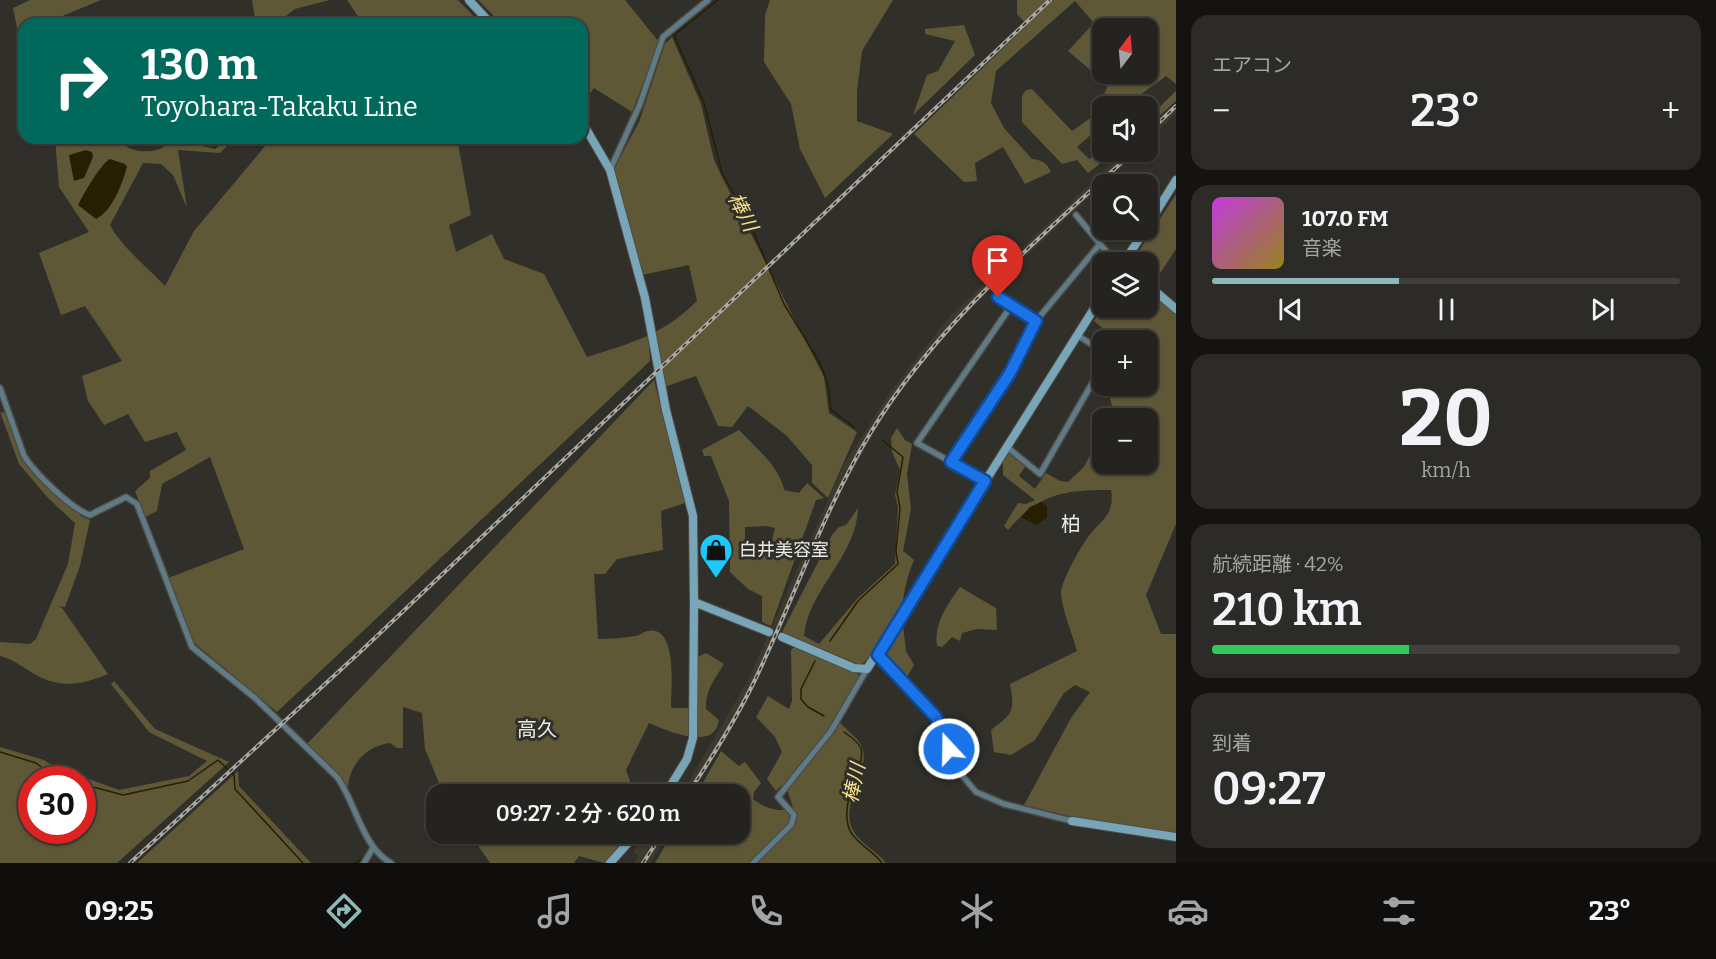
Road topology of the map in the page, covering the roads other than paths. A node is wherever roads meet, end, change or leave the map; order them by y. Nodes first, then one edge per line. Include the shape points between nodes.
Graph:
1 (469, 0) edge
2 (708, 0) edge
3 (486, 18) edge
4 (588, 132) edge
5 (610, 170) junction
6 (1176, 180) edge
7 (1158, 209) edge
8 (1076, 215) dead end
9 (1100, 244) junction
10 (1107, 252) edge
11 (1158, 294) edge
12 (998, 297) dead end
13 (1011, 306) junction
14 (1176, 309) edge
15 (1092, 312) edge
16 (1036, 321) junction
17 (1077, 335) junction
18 (1092, 345) edge
19 (1092, 383) edge
20 (0, 388) edge
21 (1007, 447) junction
22 (951, 462) junction
23 (985, 481) junction
24 (694, 602) junction
25 (769, 632) dead end
26 (782, 637) dead end
27 (878, 655) junction
28 (867, 669) junction
29 (672, 784) edge
30 (1072, 821) joint
31 (1176, 837) edge
32 (627, 844) edge
33 (373, 848) junction
34 (364, 863) edge
35 (391, 863) edge
36 (610, 863) edge
37 (753, 863) edge

1 - 3 main road
2 - 5 street via 663,37 640,104
4 - 5 main road
5 - 24 main road via 645,298 666,410 690,498
6 - 7 main road
8 - 9 street
9 - 10 street
9 - 16 street
11 - 14 main road
12 - 13 street
13 - 16 street
13 - 22 street via 917,443
15 - 17 main road
16 - 22 street via 1010,373
17 - 18 street
17 - 21 main road
19 - 21 street via 1040,474
20 - 33 street via 30,466 78,509 90,515 126,496 137,504 192,647 255,698 336,777
21 - 23 main road
22 - 23 street
23 - 27 main road
24 - 25 main road
24 - 29 main road via 693,738 683,768
26 - 28 main road via 854,668
27 - 28 main road
27 - 30 street via 936,717 955,767 976,792 1004,804
28 - 37 street via 831,731 779,794 794,815 791,825
30 - 31 main road
32 - 36 main road
33 - 34 street
33 - 35 street

